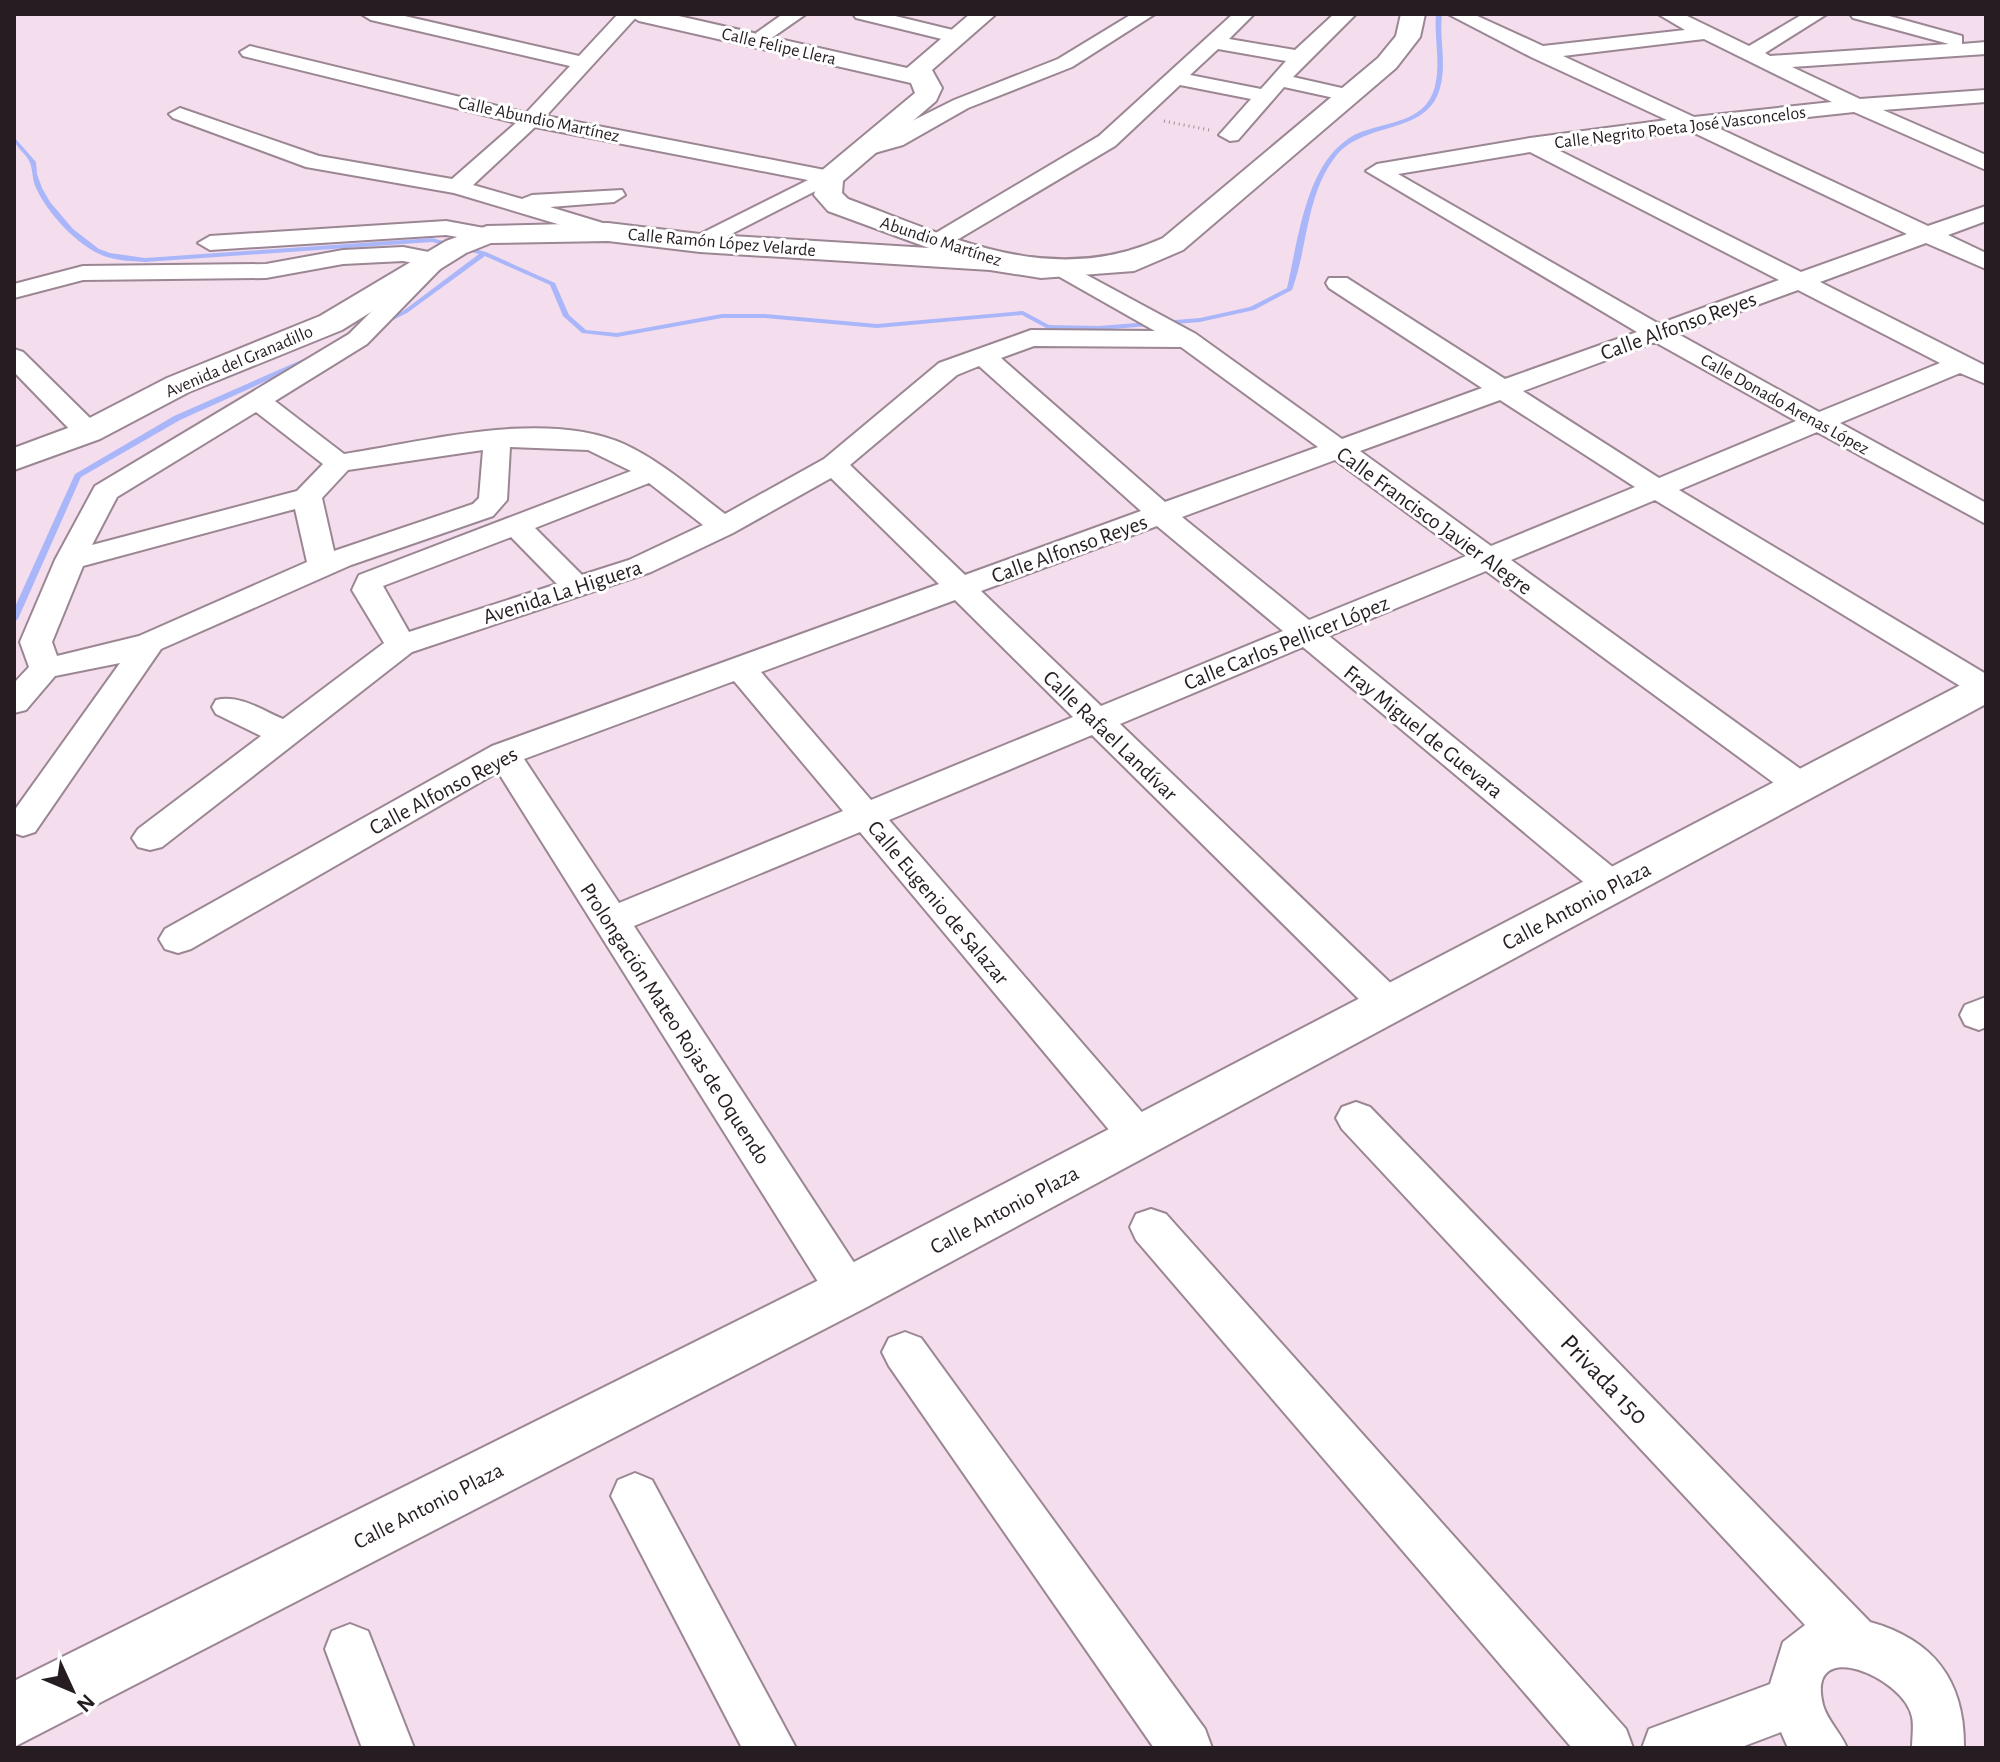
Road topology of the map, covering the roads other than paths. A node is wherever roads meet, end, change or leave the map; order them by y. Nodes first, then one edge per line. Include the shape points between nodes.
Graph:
1 (371, 14) edge
2 (629, 14) edge
3 (639, 14) edge
4 (685, 14) edge
5 (796, 14) edge
6 (863, 14) edge
7 (984, 14) edge
8 (1145, 14) edge
9 (1241, 14) edge
10 (1346, 14) edge
11 (1413, 14) edge
12 (1458, 14) edge
13 (1668, 14) edge
14 (1817, 14) edge
15 (1860, 14) edge
16 (1921, 31) junction
17 (766, 33) junction
18 (1706, 33) junction
19 (954, 36) junction
20 (1214, 42) junction
21 (1985, 48) edge
22 (250, 52) dead end
23 (1538, 53) junction
24 (1881, 55) junction
25 (1299, 57) junction
26 (1759, 58) junction
27 (585, 63) junction
28 (920, 73) junction
29 (1176, 78) junction
30 (1273, 88) junction
31 (1348, 95) junction
32 (1981, 99) edge
33 (1859, 107) junction
34 (180, 114) dead end
35 (531, 120) junction
36 (1691, 125) junction
37 (1230, 135) road end
38 (1530, 144) junction
39 (871, 147) junction
40 (1986, 163) edge
41 (1377, 171) joint
42 (830, 178) junction
43 (457, 187) junction
44 (614, 195) dead end
45 (514, 204) junction
46 (1986, 213) edge
47 (608, 232) junction
48 (1926, 235) junction
49 (937, 242) junction
50 (210, 243) dead end
51 (700, 243) junction
52 (464, 245) junction
53 (990, 261) junction
54 (1986, 262) edge
55 (1059, 267) junction
56 (1799, 281) junction
57 (1338, 283) dead end
58 (14, 291) edge
59 (1657, 333) junction
60 (1183, 337) junction
61 (983, 356) junction
62 (14, 357) edge
63 (1961, 363) junction
64 (1986, 376) edge
65 (1503, 389) junction
66 (257, 400) junction
67 (1819, 422) junction
68 (88, 432) junction
69 (497, 441) junction
70 (1338, 449) junction
71 (14, 460) edge
72 (339, 463) junction
73 (834, 465) junction
74 (642, 466) junction
75 (1657, 489) junction
76 (307, 497) junction
77 (1161, 514) junction
78 (1986, 515) edge
79 (518, 527) junction
80 (723, 527) junction
81 (1488, 559) junction
82 (70, 560) junction
83 (323, 566) junction
84 (575, 585) junction
85 (960, 587) junction
86 (1307, 634) junction
87 (151, 641) junction
88 (401, 645) junction
89 (45, 668) junction
90 (740, 668) junction
91 (1986, 688) edge
92 (14, 703) edge
93 (228, 707) dead end
94 (1097, 720) junction
95 (284, 733) junction
96 (504, 754) junction
97 (1801, 786) junction
98 (866, 816) junction
99 (23, 824) dead end
100 (150, 838) dead end
101 (1612, 886) junction
102 (611, 921) junction
103 (178, 939) dead end
104 (1389, 1005) junction
105 (1356, 1118) dead end
106 (1139, 1137) junction
107 (1151, 1227) dead end
108 (848, 1291) junction
109 (905, 1352) dead end
110 (635, 1496) dead end
111 (1853, 1640) junction
112 (350, 1649) dead end
113 (1795, 1701) junction
114 (14, 1715) edge
115 (1942, 1745) edge
116 (388, 1748) edge
117 (770, 1748) edge
118 (1186, 1748) edge
119 (1607, 1748) edge
120 (1668, 1748) edge
121 (1821, 1748) edge

1 - 27 street
2 - 27 street
3 - 28 street, Calle Felipe Llera
4 - 17 street, Calle Felipe Llera
5 - 17 street
6 - 19 street
7 - 19 street
8 - 39 street via 1065,63
9 - 20 street
10 - 25 street
11 - 31 street, Abundio Martínez via 1408,37 1394,55
12 - 23 street
13 - 18 street
14 - 26 street
15 - 16 street
16 - 21 street
16 - 24 street
17 - 28 street, Calle Felipe Llera
18 - 23 street
18 - 26 street
19 - 28 street
20 - 25 street
20 - 29 street
21 - 24 street
22 - 35 street, Calle Abundio Martínez
23 - 36 street
24 - 26 street
25 - 30 street
26 - 33 street
27 - 35 street
28 - 39 street via 929,88 927,96
29 - 30 street
29 - 49 street via 1107,141
30 - 31 street
30 - 37 street
31 - 55 street, Abundio Martínez via 1173,244 1134,262
32 - 33 street, Calle Negrito Poeta José Vasconcelos
33 - 36 street, Calle Negrito Poeta José Vasconcelos
33 - 40 street
34 - 43 street via 314,162
35 - 42 street, Calle Abundio Martínez
35 - 43 street
36 - 38 street, Calle Negrito Poeta José Vasconcelos
36 - 48 street
38 - 41 street, Calle Negrito Poeta José Vasconcelos
38 - 56 street
39 - 42 street
41 - 59 street, Calle Donado Arenas López
42 - 49 street, Abundio Martínez via 828,195 838,205
42 - 51 street
43 - 45 street
44 - 45 street
45 - 47 street
46 - 48 street, Calle Alfonso Reyes
47 - 51 street, Calle Ramón López Velarde
47 - 52 street, Calle Ramón López Velarde
48 - 54 street
48 - 56 street, Calle Alfonso Reyes
49 - 53 street, Abundio Martínez
50 - 52 street via 446,228
51 - 53 street, Calle Ramón López Velarde
52 - 58 street via 266,271 83,273
52 - 66 street via 358,339
52 - 68 street, Avenida del Granadillo via 331,323 178,385
53 - 55 street, Abundio Martínez
55 - 60 street, Calle Francisco Javier Alegre
56 - 59 street, Calle Alfonso Reyes
56 - 63 street
57 - 65 street
59 - 65 street, Calle Alfonso Reyes
59 - 67 street, Calle Donado Arenas López
60 - 61 street, Avenida La Higuera via 1031,338
60 - 70 street, Calle Francisco Javier Alegre
61 - 73 street, Avenida La Higuera via 948,369
61 - 77 street, Fray Miguel de Guevara
62 - 68 street
63 - 64 street
63 - 67 street, Calle Carlos Pellicer López
65 - 70 street, Calle Alfonso Reyes
65 - 75 street
66 - 72 street
66 - 82 street via 105,492
67 - 75 street, Calle Carlos Pellicer López
67 - 78 street, Calle Donado Arenas López
68 - 71 street, Avenida del Granadillo
69 - 72 street
69 - 74 street via 592,441
69 - 83 street via 493,500 483,510
70 - 77 street, Calle Alfonso Reyes
70 - 81 street, Calle Francisco Javier Alegre
72 - 76 street
73 - 80 street, Avenida La Higuera
73 - 85 street, Calle Rafael Landívar
74 - 79 street
74 - 80 street
75 - 81 street, Calle Carlos Pellicer López
75 - 91 street
76 - 82 street
76 - 83 street
77 - 85 street, Calle Alfonso Reyes
77 - 86 street, Fray Miguel de Guevara
79 - 84 street
79 - 88 street via 370,581 367,590
80 - 84 street, Avenida La Higuera via 640,566
81 - 86 street, Calle Carlos Pellicer López
81 - 97 street, Calle Francisco Javier Alegre
82 - 89 street via 36,642
83 - 87 street
84 - 88 street, Avenida La Higuera
85 - 90 street, Calle Alfonso Reyes
85 - 94 street, Calle Rafael Landívar
86 - 94 street, Calle Carlos Pellicer López
86 - 101 street, Fray Miguel de Guevara
87 - 89 street via 79,665
87 - 99 street
88 - 95 street, Avenida La Higuera
89 - 92 street
90 - 96 street, Calle Alfonso Reyes
90 - 98 street, Calle Eugenio de Salazar
91 - 97 street, Calle Antonio Plaza
93 - 95 street
94 - 98 street, Calle Carlos Pellicer López
94 - 104 street, Calle Rafael Landívar
95 - 100 street, Avenida La Higuera
96 - 102 street, Prolongación Mateo Rojas de Oquendo
96 - 103 street, Calle Alfonso Reyes
97 - 101 street, Calle Antonio Plaza
98 - 102 street, Calle Carlos Pellicer López
98 - 106 street, Calle Eugenio de Salazar
101 - 104 street, Calle Antonio Plaza
102 - 108 street, Prolongación Mateo Rojas de Oquendo
104 - 106 street, Calle Antonio Plaza
105 - 111 street, Privada 150
106 - 108 street, Calle Antonio Plaza
107 - 119 street
108 - 114 street, Calle Antonio Plaza
109 - 118 street
110 - 117 street
111 - 113 street via 1814,1648 1801,1661
111 - 115 street via 1876,1646 1916,1675 1931,1695
112 - 116 street
113 - 120 street
113 - 121 street via 1802,1723

